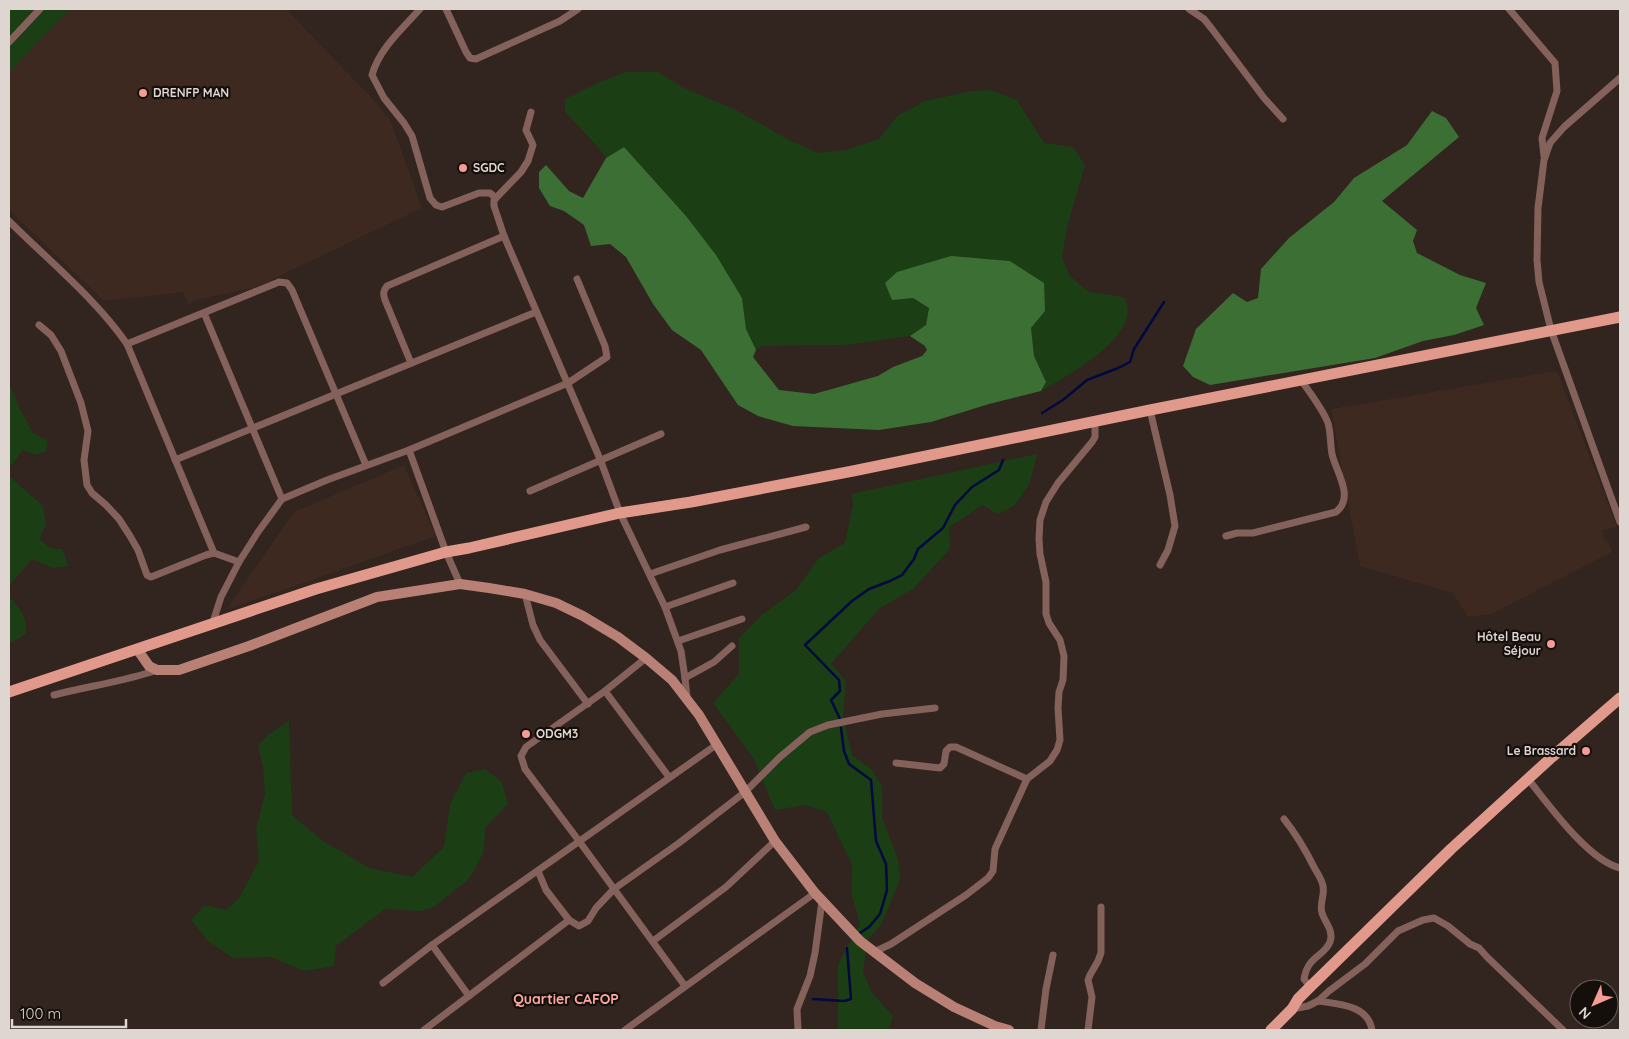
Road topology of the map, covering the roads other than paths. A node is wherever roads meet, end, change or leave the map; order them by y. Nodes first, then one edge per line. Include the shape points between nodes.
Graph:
1 (40, 9) edge
2 (420, 9) edge
3 (446, 9) edge
4 (578, 9) edge
5 (1189, 9) edge
6 (1509, 9) edge
7 (9, 42) edge
8 (1620, 78) edge
9 (531, 112) dead end
10 (1283, 119) dead end
11 (1544, 160) junction
12 (496, 198) junction
13 (9, 221) edge
14 (504, 236) junction
15 (577, 279) dead end
16 (536, 312) junction
17 (204, 313) junction
18 (1620, 317) edge
19 (39, 325) dead end
20 (1551, 330) junction
21 (126, 344) junction
22 (411, 363) junction
23 (1301, 380) junction
24 (568, 383) junction
25 (336, 395) junction
26 (1150, 410) junction
27 (1096, 422) junction
28 (253, 429) junction
29 (661, 434) dead end
30 (409, 450) junction
31 (600, 459) junction
32 (175, 460) junction
33 (366, 465) junction
34 (530, 491) dead end
35 (282, 499) junction
36 (620, 513) junction
37 (1620, 522) edge
38 (806, 527) dead end
39 (1226, 536) dead end
40 (446, 552) junction
41 (214, 554) junction
42 (239, 562) junction
43 (1160, 566) dead end
44 (650, 574) junction
45 (733, 583) dead end
46 (460, 584) junction
47 (525, 594) junction
48 (665, 607) junction
49 (742, 619) dead end
50 (212, 625) junction
51 (678, 641) junction
52 (732, 646) dead end
53 (137, 649) junction
54 (646, 658) junction
55 (157, 670) junction
56 (686, 678) junction
57 (605, 691) junction
58 (9, 692) edge
59 (54, 695) dead end
60 (686, 698) junction
61 (1620, 698) edge
62 (588, 704) junction
63 (935, 708) dead end
64 (716, 745) junction
65 (896, 763) dead end
66 (669, 777) junction
67 (1027, 779) junction
68 (1528, 779) junction
69 (745, 792) junction
70 (1284, 819) dead end
71 (579, 840) junction
72 (775, 841) junction
73 (1620, 868) edge
74 (538, 871) junction
75 (614, 889) junction
76 (818, 897) junction
77 (1102, 907) dead end
78 (569, 920) junction
79 (653, 942) junction
80 (432, 945) junction
81 (874, 952) junction
82 (1053, 955) dead end
83 (383, 983) dead end
84 (685, 986) junction
85 (1310, 986) junction
86 (469, 996) junction
87 (1318, 1001) junction
88 (1295, 1004) junction
89 (424, 1030) edge
90 (625, 1030) edge
91 (798, 1030) edge
92 (1009, 1030) edge
93 (1042, 1030) edge
94 (1088, 1030) edge
95 (1262, 1030) edge
96 (1271, 1030) edge
97 (1372, 1030) edge
98 (1563, 1030) edge

1 - 7 street
2 - 12 street via 387,46 375,63 372,75 384,98 412,136 430,198 436,205 442,207 479,193 490,193
3 - 4 street via 466,52 470,58 476,59 560,21
5 - 10 street via 1204,19
6 - 11 street via 1555,62 1557,91 1542,138
8 - 11 street via 1564,127 1550,143
9 - 12 street via 526,130 533,145 530,155 522,172
11 - 20 street via 1538,208 1537,260
12 - 14 street via 494,206
13 - 21 street via 90,300
14 - 16 street
14 - 22 street via 384,290 385,300
15 - 24 street via 607,357
16 - 22 street
16 - 24 street
17 - 21 street
17 - 25 street via 279,282 287,283
17 - 28 street
18 - 20 main road
19 - 41 street via 61,351 81,403 88,431 84,460 87,485 119,519 138,550 147,575 151,577
20 - 23 main road
20 - 37 street
21 - 32 street
22 - 25 street
23 - 26 main road
23 - 39 street via 1328,425 1332,455 1341,474 1344,504 1336,512 1253,533
24 - 30 street
24 - 31 street
25 - 28 street
25 - 33 street
26 - 27 main road
26 - 43 street via 1175,526
27 - 36 main road via 756,490
27 - 67 street via 1095,437 1058,483 1040,520 1046,614 1060,640 1064,667 1059,692 1058,750 1050,761
28 - 32 street
28 - 35 street
29 - 31 street
30 - 33 street
30 - 40 street
31 - 34 street
31 - 36 street
32 - 41 street
33 - 35 street
35 - 42 street
36 - 40 main road
36 - 44 street
38 - 44 street via 720,550
40 - 46 street
40 - 50 main road via 316,589
41 - 42 street
42 - 50 street via 221,597
44 - 48 street
45 - 48 street
46 - 47 street
46 - 55 street via 377,597 194,666
47 - 54 street via 584,616
47 - 62 street via 540,640
48 - 51 street
49 - 51 street
50 - 53 main road
51 - 56 street
52 - 56 street via 714,662
53 - 55 street via 149,666
53 - 58 main road
54 - 57 street
54 - 60 street via 672,680
55 - 59 street
56 - 60 street
57 - 62 street
57 - 66 street
60 - 64 street
61 - 68 main road
62 - 71 street via 526,747 521,756 525,769
63 - 69 street via 882,714 810,732
64 - 66 street
64 - 69 street
65 - 67 street via 940,768 946,751 956,747
66 - 71 street
67 - 81 street via 995,849 993,872 988,878 891,944
68 - 73 street via 1581,842 1601,859
68 - 85 main road
69 - 72 street
69 - 75 street
70 - 85 street via 1303,844 1323,884 1320,905 1330,940 1305,972 1304,979
71 - 74 street
71 - 75 street
72 - 76 street
72 - 79 street via 726,887
74 - 78 street via 546,890
74 - 80 street
75 - 78 street via 588,921 579,926
75 - 79 street
76 - 81 street
76 - 84 street
76 - 91 street via 815,953 797,1009
77 - 94 street via 1101,953 1088,980 1092,997
78 - 86 street
79 - 84 street
80 - 83 street
80 - 86 street
81 - 92 street via 954,1007
82 - 93 street
84 - 90 street
85 - 88 main road
86 - 89 street
87 - 88 street via 1308,1006
87 - 97 street via 1357,1009 1371,1023
87 - 98 street via 1365,964 1398,931 1434,918 1479,948
88 - 95 main road via 1290,1004
88 - 96 main road

